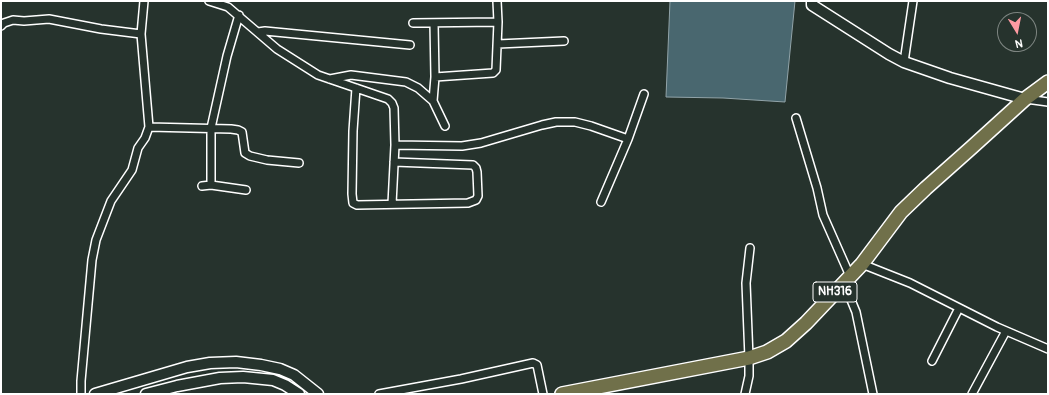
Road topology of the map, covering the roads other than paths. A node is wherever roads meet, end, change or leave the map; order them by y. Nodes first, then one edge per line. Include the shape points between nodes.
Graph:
1 (144, 1) edge
2 (209, 1) edge
3 (497, 1) edge
4 (812, 1) edge
5 (913, 1) edge
6 (238, 15) junction
7 (434, 22) junction
8 (498, 22) junction
9 (413, 23) dead end
10 (1, 26) edge
11 (258, 32) junction
12 (141, 34) junction
13 (564, 41) dead end
14 (498, 44) junction
15 (410, 45) dead end
16 (904, 62) junction
17 (435, 77) junction
18 (330, 79) junction
19 (1048, 82) edge
20 (356, 88) junction
21 (644, 94) dead end
22 (1024, 98) junction
23 (433, 100) junction
24 (1048, 102) edge
25 (796, 118) dead end
26 (445, 126) dead end
27 (148, 127) junction
28 (211, 128) junction
29 (628, 139) junction
30 (394, 145) junction
31 (394, 162) junction
32 (299, 163) dead end
33 (212, 185) junction
34 (202, 186) dead end
35 (246, 190) dead end
36 (601, 202) dead end
37 (392, 204) junction
38 (750, 248) dead end
39 (862, 264) junction
40 (847, 280) junction
41 (959, 308) junction
42 (1006, 331) junction
43 (1048, 349) edge
44 (750, 358) junction
45 (932, 361) dead end
46 (588, 391) edge
47 (401, 392) edge
48 (82, 394) edge
49 (94, 394) edge
50 (146, 394) edge
51 (299, 394) edge
52 (318, 394) edge
53 (379, 394) edge
54 (543, 394) edge
55 (562, 394) edge
56 (745, 394) edge
57 (873, 394) edge
58 (972, 394) edge

1 - 12 street
2 - 6 street via 228,7
3 - 8 street
4 - 16 main road via 812,5
5 - 16 street
6 - 11 street
6 - 28 street
7 - 8 street
7 - 9 street
7 - 17 street
8 - 14 street
10 - 12 street via 13,20 49,19
11 - 15 street
11 - 18 street via 277,49 318,75
12 - 27 street
13 - 14 street
14 - 17 street via 498,67 493,72
16 - 22 main road via 950,78
17 - 23 street
18 - 20 street
18 - 23 street via 351,75 406,82
19 - 22 highway, NH316
20 - 30 street via 388,99 392,103
20 - 37 street via 352,199 357,204
21 - 29 street
22 - 24 street
22 - 39 highway, NH316 via 901,212
23 - 26 street
25 - 40 street via 823,216
27 - 28 street
27 - 48 street via 145,138 138,148 132,170 111,201 96,240 80,381
28 - 32 street via 242,132 245,153 250,156
28 - 33 street
29 - 30 street via 575,122 556,122 462,146
29 - 36 street
30 - 31 street
31 - 37 street
31 - 37 street via 473,166 477,172 478,196 476,200 468,203
33 - 34 street
33 - 35 street
38 - 44 street via 746,284
39 - 40 highway, NH316
39 - 41 street via 910,283
40 - 44 highway, NH316 via 786,341
40 - 57 street
41 - 42 street
41 - 45 street
42 - 43 street
42 - 58 street
44 - 46 highway, NH316
44 - 56 street
46 - 55 highway, NH316
47 - 53 street
47 - 54 street via 533,363 537,365
49 - 52 main road via 188,367 236,362 280,369 294,375
50 - 51 main road via 220,378 242,377 272,380

